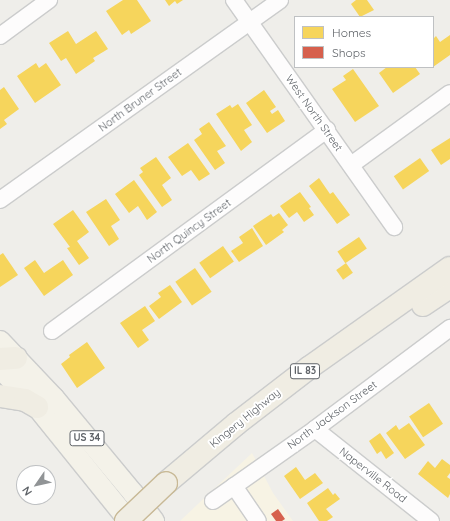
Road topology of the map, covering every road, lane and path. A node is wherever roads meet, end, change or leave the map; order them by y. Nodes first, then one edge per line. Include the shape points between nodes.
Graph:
1 (49, 0) edge
2 (234, 0) edge
3 (280, 0) edge
4 (250, 22) junction
5 (0, 36) edge
6 (450, 94) edge
7 (326, 130) junction
8 (351, 165) junction
9 (0, 200) edge
10 (394, 227) dead end
11 (450, 268) edge
12 (450, 287) edge
13 (450, 328) edge
14 (52, 331) dead end
15 (0, 341) edge
16 (5, 362) edge
17 (0, 396) edge
18 (37, 408) junction
19 (315, 429) junction
20 (234, 486) junction
21 (170, 490) junction
22 (213, 501) dead end
23 (126, 521) edge
24 (129, 521) edge
25 (147, 521) edge
26 (154, 521) edge
27 (258, 521) edge
28 (431, 521) edge

1 - 5 street
2 - 4 street, West North Street
3 - 4 street, North Bruner Street
4 - 7 street, West North Street
4 - 9 street, North Bruner Street
6 - 8 street
7 - 8 street, West North Street
7 - 14 street, North Quincy Street
8 - 10 street, West North Street
11 - 21 highway, Kingery Highway / IL 83 via 298,376 236,424
12 - 21 highway, Kingery Highway / IL 83 via 313,383
13 - 19 street, North Jackson Street
15 - 16 main road, US 34
16 - 18 main road, US 34
16 - 26 main road, US 34 via 54,398
17 - 18 highway via 25,400
18 - 24 main road, US 34
19 - 20 street, North Jackson Street
19 - 28 street, Naperville Road
20 - 22 street, North Jackson Street
20 - 27 street
21 - 23 highway, Kingery Highway / IL 83, bridge
21 - 25 highway, Kingery Highway / IL 83

